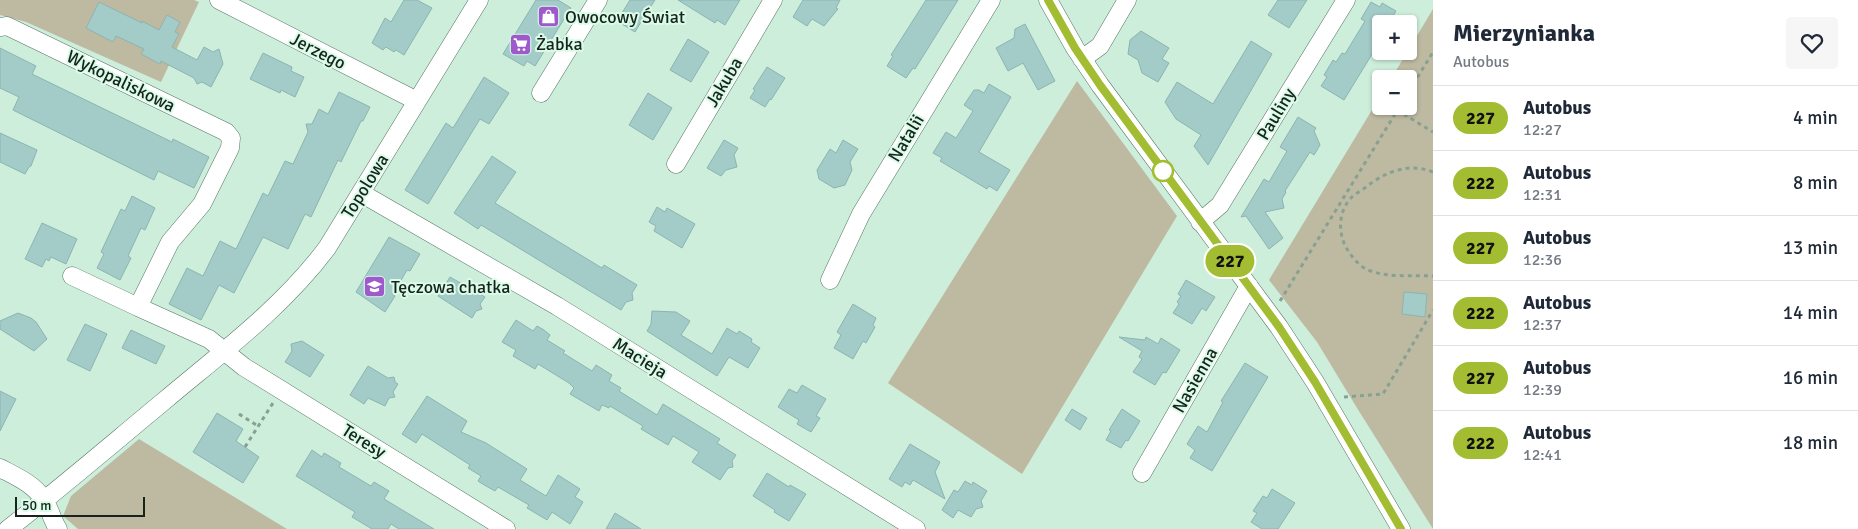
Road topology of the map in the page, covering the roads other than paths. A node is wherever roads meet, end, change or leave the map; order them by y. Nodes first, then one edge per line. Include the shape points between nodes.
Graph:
1 (219, 0) edge
2 (479, 0) edge
3 (598, 0) edge
4 (773, 0) edge
5 (991, 0) edge
6 (1048, 0) edge
7 (1127, 0) edge
8 (1346, 0) edge
9 (0, 26) edge
10 (1082, 59) junction
11 (541, 93) dead end
12 (417, 102) junction
13 (676, 164) dead end
14 (361, 193) junction
15 (1200, 222) junction
16 (72, 276) dead end
17 (830, 280) dead end
18 (1249, 286) junction
19 (138, 307) junction
20 (224, 351) junction
21 (0, 468) edge
22 (1142, 473) dead end
23 (44, 501) junction
24 (8, 529) edge
25 (58, 529) edge
26 (506, 529) edge
27 (916, 529) edge
28 (1401, 529) edge

1 - 12 street, Jerzego
2 - 12 street, Topolowa
3 - 11 street
4 - 13 street, Jakuba
5 - 17 street, Natalii via 861,214
6 - 10 street
7 - 10 street via 1100,46
8 - 15 street, Pauliny via 1220,205
9 - 19 street, Wykopaliskowa via 7,26 226,132 231,138 230,148 202,204 170,242
10 - 15 street
12 - 14 street, Topolowa
14 - 20 street, Topolowa via 310,270
14 - 27 street, Macieja via 557,306
15 - 18 street
16 - 19 street
18 - 22 street, Nasienna
18 - 28 street via 1303,363
19 - 20 street via 209,340
20 - 23 street, Topolowa
20 - 26 street, Teresy via 244,367
21 - 23 street via 26,481
23 - 24 street, Topolowa
23 - 25 street

